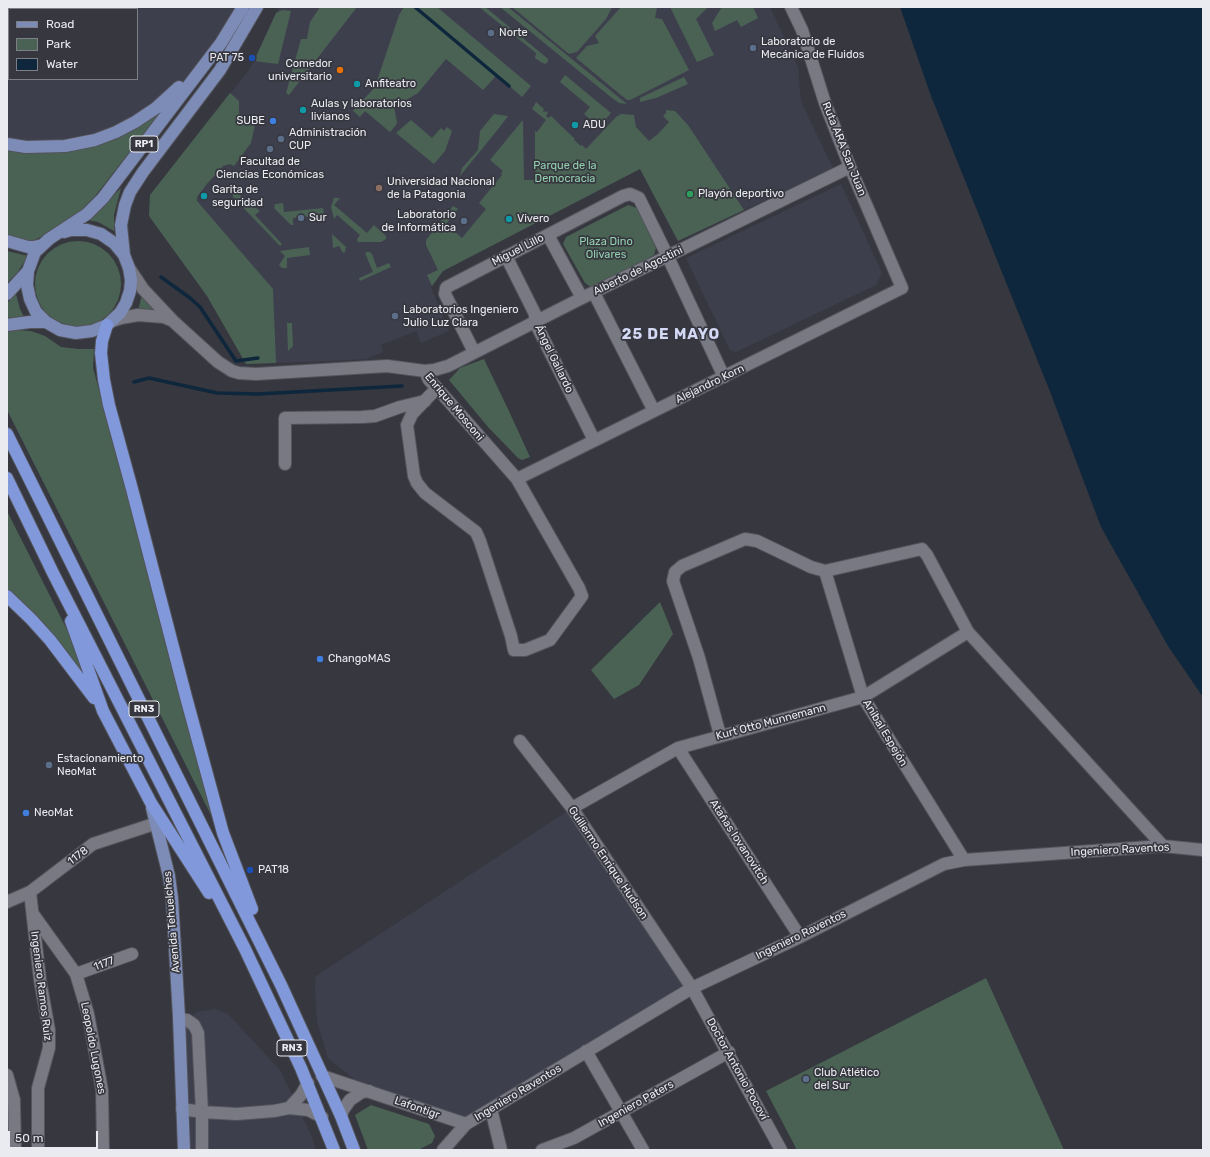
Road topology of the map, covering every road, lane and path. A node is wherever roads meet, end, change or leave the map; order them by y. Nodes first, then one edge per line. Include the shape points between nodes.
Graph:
1 (243, 7) edge
2 (258, 7) edge
3 (791, 7) edge
4 (221, 43) junction
5 (7, 144) edge
6 (850, 167) junction
7 (56, 234) junction
8 (548, 235) junction
9 (7, 241) edge
10 (42, 245) junction
11 (124, 255) junction
12 (506, 256) junction
13 (668, 257) junction
14 (129, 268) junction
15 (28, 271) junction
16 (902, 288) joint
17 (594, 293) junction
18 (7, 294) edge
19 (582, 298) junction
20 (46, 322) junction
21 (174, 322) junction
22 (535, 322) junction
23 (109, 323) junction
24 (7, 325) edge
25 (474, 352) junction
26 (425, 371) junction
27 (724, 377) junction
28 (437, 388) junction
29 (425, 401) junction
30 (654, 411) junction
31 (7, 434) edge
32 (594, 440) junction
33 (285, 464) dead end
34 (7, 478) edge
35 (517, 479) junction
36 (825, 570) junction
37 (53, 573) junction
38 (7, 596) edge
39 (968, 632) junction
40 (863, 698) junction
41 (103, 711) junction
42 (720, 735) junction
43 (520, 741) dead end
44 (678, 748) junction
45 (151, 803) junction
46 (572, 808) junction
47 (157, 823) junction
48 (1163, 846) junction
49 (1203, 850) edge
50 (964, 860) junction
51 (30, 892) junction
52 (7, 902) edge
53 (32, 912) junction
54 (800, 937) junction
55 (245, 949) junction
56 (132, 954) dead end
57 (76, 974) junction
58 (281, 985) junction
59 (692, 988) junction
60 (179, 1019) junction
61 (586, 1051) junction
62 (729, 1052) junction
63 (7, 1075) edge
64 (322, 1076) junction
65 (308, 1083) junction
66 (369, 1091) junction
67 (289, 1108) junction
68 (182, 1109) junction
69 (491, 1109) junction
70 (202, 1112) junction
71 (622, 1112) junction
72 (341, 1116) junction
73 (322, 1117) junction
74 (466, 1124) junction
75 (15, 1150) edge
76 (38, 1150) edge
77 (103, 1150) edge
78 (184, 1150) edge
79 (202, 1150) edge
80 (334, 1150) edge
81 (354, 1150) edge
82 (443, 1150) edge
83 (501, 1150) edge
84 (542, 1150) edge
85 (643, 1150) edge
86 (781, 1150) edge

1 - 4 main road, RP1
2 - 11 main road, RP1 via 220,70 130,192 122,215
3 - 6 street, Ruta ARA San Juan via 802,30 825,103
4 - 5 main road via 184,83 156,108 116,132 95,140 65,146 26,147
4 - 7 main road, RP1 via 103,198 86,214
6 - 13 street, Alberto de Agostini
6 - 16 street, Ruta ARA San Juan
7 - 10 main road, RP1
7 - 11 main road, RP1 via 71,230 87,230 101,234 114,243
8 - 12 street, Miguel Lillo
8 - 13 street, Miguel Lillo via 630,194 639,198
8 - 19 street
9 - 10 main road via 34,248
10 - 15 main road, RP1 via 35,252
11 - 14 main road, RP1
12 - 22 street, Ángel Gallardo via 535,314
12 - 25 street, Miguel Lillo via 446,288 445,294
13 - 17 street, Alberto de Agostini
13 - 27 street
14 - 21 street, Enrique Mosconi via 143,289
14 - 23 main road, RP1 via 131,280 126,303
15 - 18 main road
15 - 20 main road, RP1 via 30,299 36,312
16 - 27 street, Alejandro Korn
17 - 19 street, Alberto de Agostini
17 - 30 street
19 - 22 street, Alberto de Agostini
20 - 23 main road, RP1 via 60,330 76,333 92,331
20 - 24 main road
21 - 23 street, Enrique Mosconi via 164,317 138,315
21 - 26 street, Enrique Mosconi via 218,362 239,373 285,373 387,366
22 - 25 street, Alberto de Agostini
22 - 32 street, Ángel Gallardo
23 - 58 highway via 102,341 104,380 186,697 223,833
25 - 26 street, Alberto de Agostini via 448,366
26 - 28 street, Enrique Mosconi
27 - 30 street, Alejandro Korn
28 - 29 street
28 - 35 street, Enrique Mosconi
29 - 33 street via 400,406 375,416 285,418
29 - 35 street, Enrique Mosconi via 412,414 407,425 414,476 426,493 476,532 512,636 514,650 525,650 550,640 582,596
30 - 32 street, Alejandro Korn
31 - 58 highway, RN3
32 - 35 street, Alejandro Korn
34 - 37 highway, RN3
36 - 39 street via 922,549
36 - 40 street, Anibal Espejón
36 - 42 street via 811,567 757,541 745,539 682,566 675,572 673,581 699,658
37 - 41 highway
37 - 55 highway, RN3
38 - 41 highway via 50,640
39 - 40 street, Kurt Otto Munnemann
39 - 48 street
40 - 42 street, Kurt Otto Munnemann
40 - 50 street, Anibal Espejón
41 - 45 highway
42 - 44 street, Kurt Otto Munnemann
43 - 46 street, Guillermo Enrique Hudson
44 - 46 street, Kurt Otto Munnemann
44 - 54 street, Atañas Iovanovitch
45 - 47 main road, Avenida Tehuelches
45 - 55 highway
46 - 59 street, Guillermo Enrique Hudson
47 - 51 street, 1178 via 93,844
47 - 60 main road, Avenida Tehuelches via 172,898
48 - 49 street, Ingeniero Raventos
48 - 50 street, Ingeniero Raventos
50 - 54 street, Ingeniero Raventos via 944,864
51 - 52 street, 1178
51 - 53 street, Ingeniero Ramos Ruiz
53 - 57 street, Leopoldo Lugones
53 - 76 street, Ingeniero Ramos Ruiz via 49,1030 49,1048 38,1088
54 - 59 street, Ingeniero Raventos
55 - 65 highway, RN3
56 - 57 street, 1177
57 - 77 street, Leopoldo Lugones via 88,1014 102,1090
58 - 64 highway, RN3
59 - 61 street, Ingeniero Raventos
59 - 62 street, Doctor Antonio Pocoví
60 - 68 main road, Avenida Tehuelches
60 - 70 street via 187,1020 194,1025 198,1033
61 - 69 street, Ingeniero Raventos
61 - 71 street
62 - 71 street, Ingeniero Paters
62 - 86 street, Doctor Antonio Pocoví
63 - 75 street via 14,1100
64 - 66 street, Lafontigr
64 - 72 highway, RN3
65 - 67 street
65 - 73 highway, RN3
66 - 72 street via 362,1092 350,1100
66 - 74 street, Lafontigr
67 - 70 street via 274,1112 237,1114
67 - 73 street via 308,1110
68 - 70 street
68 - 78 main road, Avenida Tehuelches
69 - 74 street, Ingeniero Raventos
69 - 83 street
70 - 79 street
71 - 84 street, Ingeniero Paters via 574,1138
71 - 85 street
72 - 81 highway, RN3
73 - 80 highway, RN3
74 - 82 street, Ingeniero Raventos

